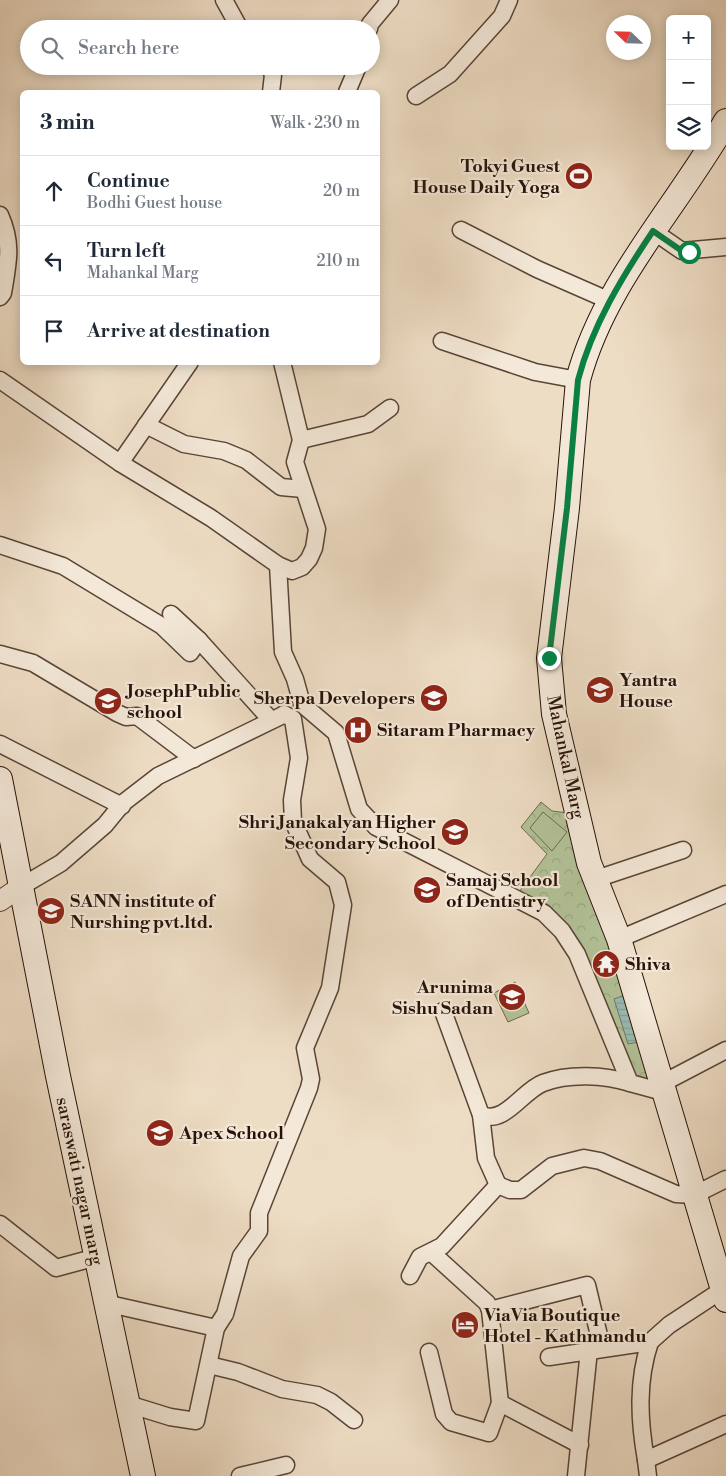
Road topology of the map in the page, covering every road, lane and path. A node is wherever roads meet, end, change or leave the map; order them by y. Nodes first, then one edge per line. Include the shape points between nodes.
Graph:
1 (224, 0) edge
2 (390, 0) edge
3 (509, 0) edge
4 (235, 20) edge
5 (373, 20) edge
6 (273, 75) edge
7 (354, 75) edge
8 (271, 90) edge
9 (347, 90) edge
10 (416, 96) dead end
11 (726, 121) edge
12 (0, 215) edge
13 (461, 230) dead end
14 (653, 231) junction
15 (726, 248) edge
16 (0, 297) edge
17 (610, 301) junction
18 (442, 340) dead end
19 (188, 365) edge
20 (283, 365) edge
21 (0, 380) edge
22 (578, 380) junction
23 (390, 408) dead end
24 (146, 426) junction
25 (302, 440) junction
26 (120, 463) junction
27 (303, 489) junction
28 (0, 545) edge
29 (278, 565) junction
30 (171, 614) dead end
31 (199, 640) junction
32 (0, 654) edge
33 (302, 704) junction
34 (278, 717) junction
35 (0, 744) edge
36 (194, 759) junction
37 (0, 779) edge
38 (122, 806) junction
39 (683, 850) dead end
40 (595, 868) junction
41 (22, 886) junction
42 (726, 894) edge
43 (0, 901) edge
44 (619, 939) junction
45 (443, 1011) dead end
46 (726, 1050) edge
47 (630, 1083) junction
48 (665, 1088) junction
49 (481, 1115) junction
50 (726, 1179) edge
51 (498, 1185) junction
52 (694, 1195) junction
53 (0, 1224) edge
54 (432, 1253) junction
55 (97, 1257) junction
56 (410, 1276) dead end
57 (725, 1295) edge
58 (105, 1304) junction
59 (490, 1310) junction
60 (216, 1328) junction
61 (650, 1342) junction
62 (596, 1349) junction
63 (429, 1352) dead end
64 (548, 1357) dead end
65 (209, 1365) junction
66 (500, 1402) junction
67 (128, 1404) junction
68 (354, 1420) dead end
69 (726, 1424) edge
70 (580, 1445) junction
71 (286, 1464) dead end
72 (647, 1468) edge
73 (143, 1476) edge
74 (240, 1476) edge
75 (576, 1476) edge

1 - 4 street
2 - 5 street
3 - 10 street via 502,16 450,74
6 - 8 street
7 - 9 street
11 - 14 main road, Mahankal Marg via 706,156
12 - 16 street via 9,241 9,256
13 - 17 street via 537,269
14 - 15 street via 682,251
14 - 17 main road, Mahankal Marg
17 - 22 main road, Mahankal Marg via 583,359
18 - 22 street via 535,372
19 - 24 street
20 - 25 street
21 - 26 street
22 - 40 main road, Mahankal Marg via 549,658 554,714
23 - 25 street via 368,424
24 - 26 street
24 - 27 street via 184,444 224,451 246,460 281,487
25 - 27 street via 296,462
26 - 29 street via 211,518
27 - 29 street via 317,529 314,548 302,568 292,571
28 - 31 street via 63,566 162,626 190,653
29 - 33 street via 284,652 296,679
30 - 31 street
31 - 34 street
32 - 36 street via 33,663 117,713 126,717 137,716
33 - 34 street
33 - 47 street via 336,733 359,809 376,828 544,913 562,931 576,954
34 - 36 street
34 - 60 street via 293,719 297,736 293,821 310,859 336,882 343,905 330,988 305,1048 311,1080 309,1088 259,1213 259,1231 240,1256 225,1314
35 - 38 street
36 - 38 street via 158,776
37 - 41 main road, saraswati nagar marg
38 - 41 street via 61,863
39 - 40 street
40 - 44 main road, Mahankal Marg
41 - 43 street
41 - 55 main road, saraswati nagar marg
42 - 44 street
44 - 48 main road, Mahankal Marg
45 - 49 street
46 - 48 street
47 - 48 street
47 - 49 street via 612,1078 559,1078 528,1091 508,1111 489,1117
48 - 52 main road, Mahankal Marg
49 - 51 street via 486,1158
50 - 52 street
51 - 52 street via 521,1190 552,1166 584,1158 600,1161 676,1194
51 - 54 street
52 - 57 main road, Mahankal Marg
53 - 55 street via 56,1268
54 - 56 street via 420,1257
54 - 59 street via 479,1293
55 - 58 main road, saraswati nagar marg
57 - 61 street via 669,1325
58 - 60 street
58 - 67 main road, saraswati nagar marg
59 - 62 street via 587,1285
59 - 66 street
60 - 65 street
61 - 62 street
61 - 72 street via 645,1356 640,1406
62 - 64 street
62 - 70 street
63 - 66 street via 444,1414 451,1422 488,1433
65 - 67 street via 196,1422
65 - 68 street via 282,1389 317,1395
66 - 70 street
67 - 73 main road, saraswati nagar marg
69 - 72 street
70 - 75 street
71 - 74 street

